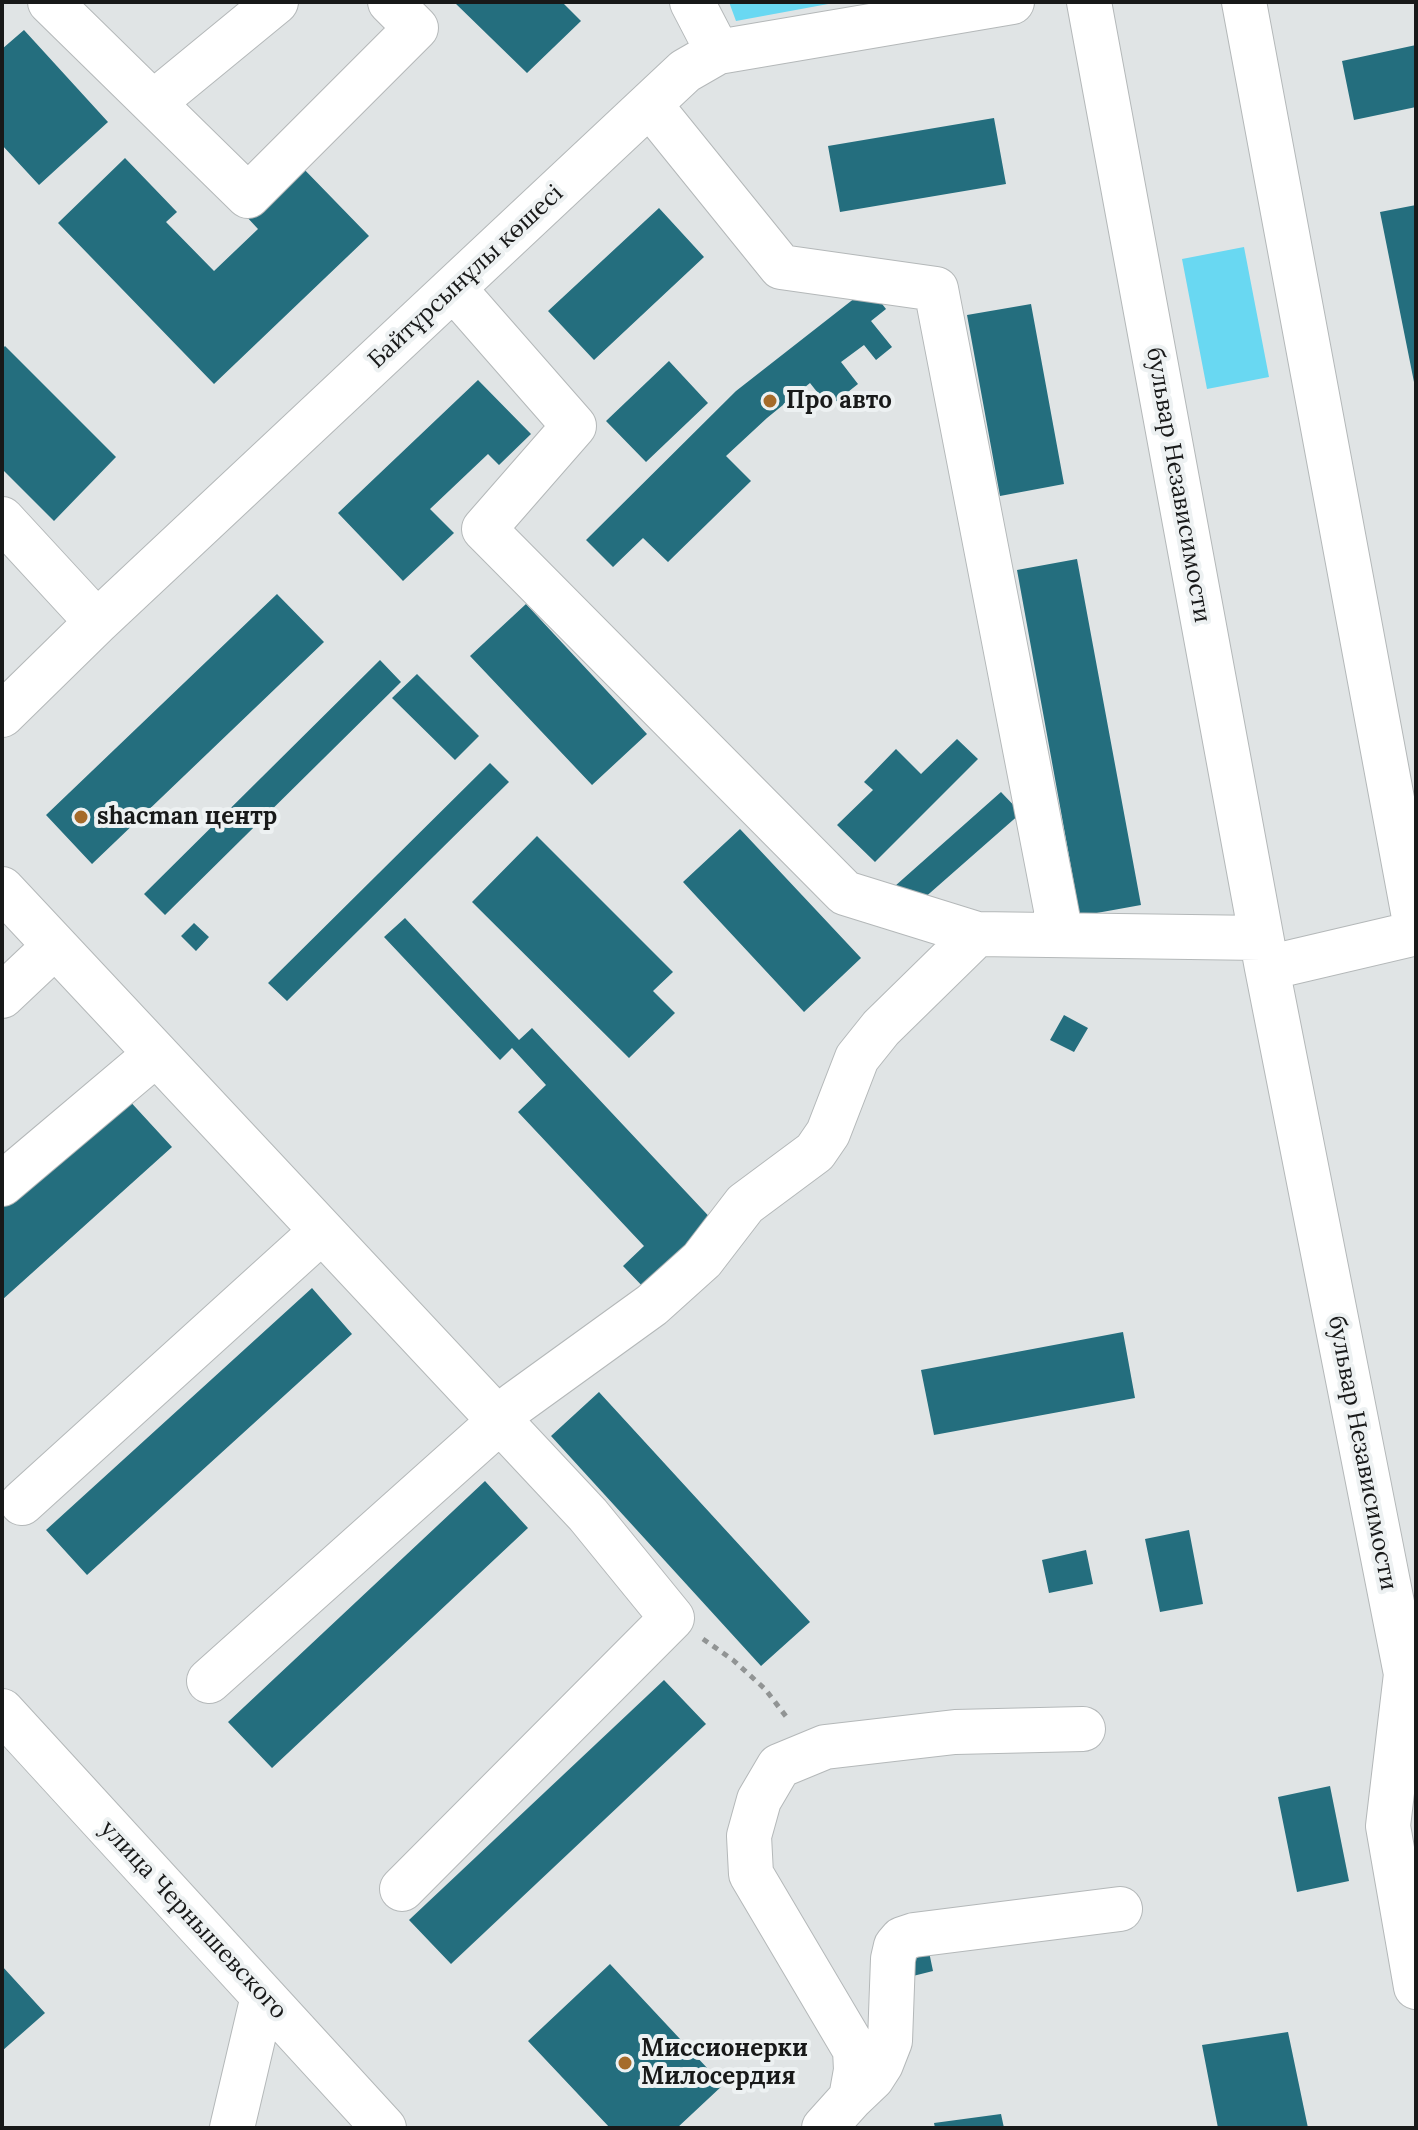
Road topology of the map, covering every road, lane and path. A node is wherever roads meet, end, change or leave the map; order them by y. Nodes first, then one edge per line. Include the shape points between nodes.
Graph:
1 (50, 2) edge
2 (276, 2) edge
3 (390, 2) edge
4 (692, 2) edge
5 (1012, 2) edge
6 (1089, 2) edge
7 (1244, 2) edge
8 (718, 52) junction
9 (153, 103) junction
10 (650, 105) junction
11 (454, 289) junction
12 (2, 519) edge
13 (97, 622) junction
14 (2, 715) edge
15 (2, 889) edge
16 (1416, 930) edge
17 (977, 934) junction
18 (1061, 935) junction
19 (55, 946) junction
20 (1264, 953) junction
21 (2, 996) edge
22 (156, 1054) junction
23 (2, 1184) edge
24 (322, 1231) junction
25 (500, 1421) junction
26 (22, 1503) dead end
27 (672, 1618) junction
28 (209, 1681) dead end
29 (2, 1711) edge
30 (1083, 1729) dead end
31 (801, 1756) junction
32 (402, 1889) dead end
33 (1120, 1909) dead end
34 (1416, 1987) edge
35 (263, 1996) junction
36 (838, 2113) edge
37 (232, 2128) edge
38 (384, 2128) edge

1 - 9 street
2 - 9 street
3 - 9 street via 416,28 248,196
4 - 8 street
5 - 8 street, Байтұрсынұлы көшесі
6 - 20 street, бульвар Независимости
7 - 16 street
8 - 10 street, Байтұрсынұлы көшесі via 685,71
10 - 11 street, Байтұрсынұлы көшесі
10 - 18 street via 781,267 936,289
11 - 13 street, Байтұрсынұлы көшесі
11 - 17 street via 574,426 484,529 845,893
12 - 13 street
13 - 14 street, Байтұрсынұлы көшесі
15 - 19 street
16 - 20 street
17 - 18 street
17 - 25 street via 857,1058 828,1133 815,1152 745,1204 702,1260 652,1305 515,1404
18 - 20 street
19 - 21 street
19 - 22 street
20 - 34 street, бульвар Независимости via 1406,1674 1388,1826
22 - 23 street
22 - 24 street
24 - 25 street
24 - 26 street
25 - 27 street via 588,1515
25 - 28 street
27 - 31 path via 765,1689 792,1724
27 - 32 street
29 - 35 street, улица Чернышевского
30 - 31 street via 955,1732 825,1747
31 - 36 street via 779,1766 759,1800 749,1836 751,1874 855,2050 856,2070
33 - 36 street via 902,1939 893,1959 890,2041 872,2078
35 - 37 street
35 - 38 street, улица Чернышевского

